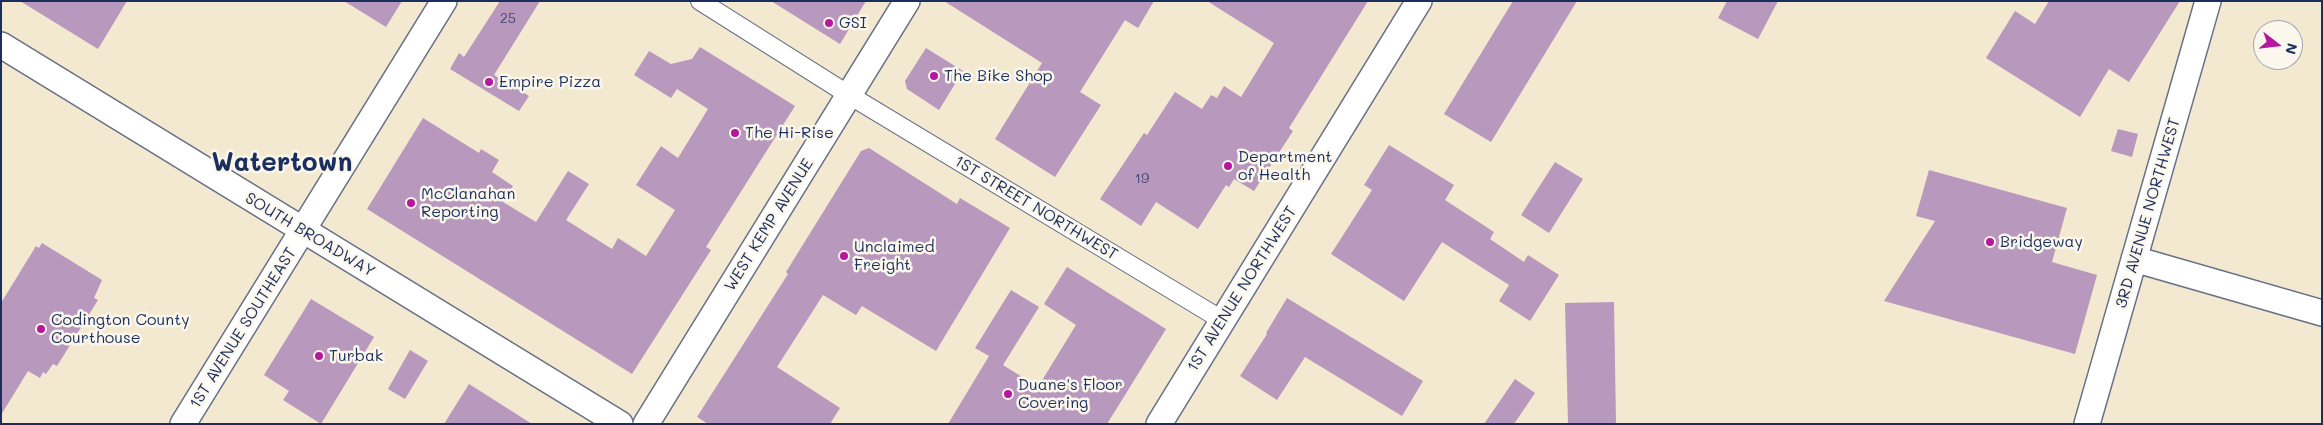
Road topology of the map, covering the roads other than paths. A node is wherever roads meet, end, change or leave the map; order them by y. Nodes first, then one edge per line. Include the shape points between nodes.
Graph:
1 (444, 1) edge
2 (700, 1) edge
3 (907, 1) edge
4 (1420, 1) edge
5 (2208, 1) edge
6 (1, 45) edge
7 (849, 95) junction
8 (303, 231) junction
9 (2134, 259) junction
10 (2322, 313) edge
11 (1222, 320) junction
12 (183, 424) edge
13 (620, 424) edge
14 (646, 424) edge
15 (1158, 424) edge
16 (2087, 424) edge

1 - 8 street, 1ST AVENUE SOUTHEAST
2 - 7 street, 1ST STREET NORTHWEST
3 - 7 street, WEST KEMP AVENUE
4 - 11 street, 1ST AVENUE NORTHWEST
5 - 9 street, 3RD AVENUE NORTHWEST
6 - 8 street, SOUTH BROADWAY
7 - 11 street, 1ST STREET NORTHWEST
7 - 14 street, WEST KEMP AVENUE
8 - 12 street, 1ST AVENUE SOUTHEAST
8 - 13 street, SOUTH BROADWAY
9 - 10 street
9 - 16 street, 3RD AVENUE NORTHWEST
11 - 15 street, 1ST AVENUE NORTHWEST

